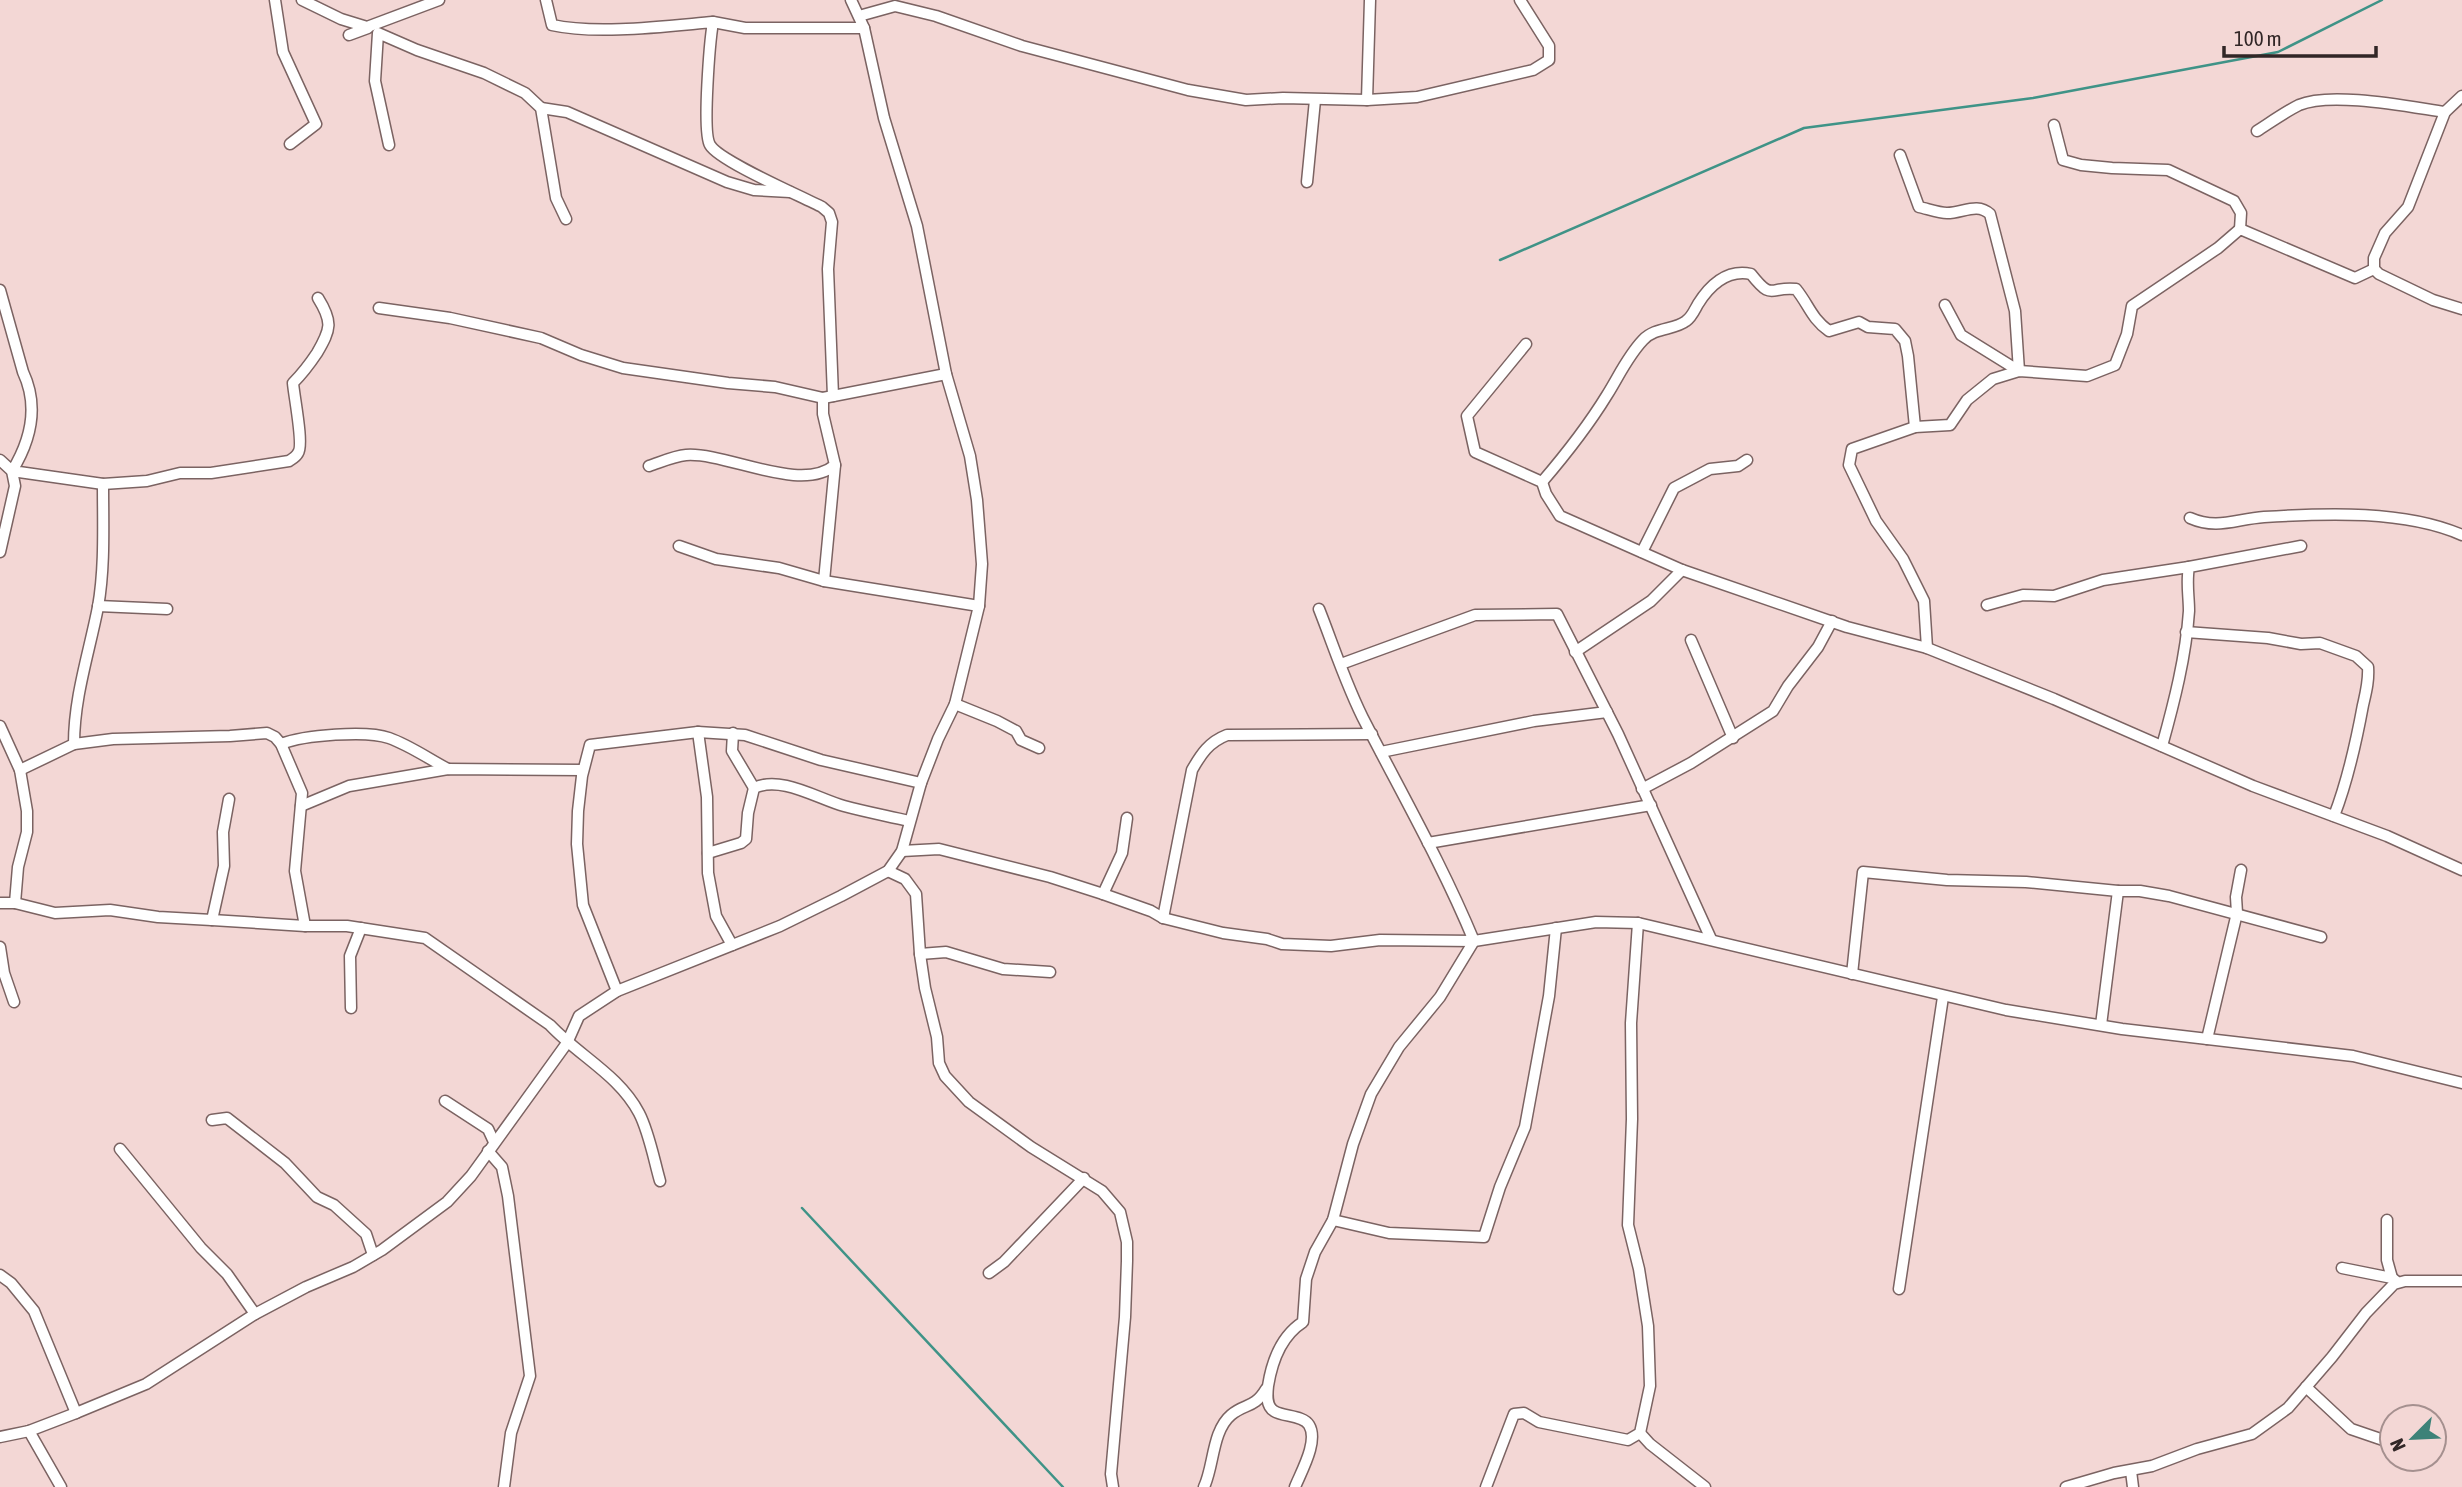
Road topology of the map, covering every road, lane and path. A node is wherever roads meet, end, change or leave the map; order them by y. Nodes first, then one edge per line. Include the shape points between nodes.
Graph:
1 (275, 0) edge
2 (302, 0) edge
3 (439, 0) edge
4 (546, 0) edge
5 (851, 0) edge
6 (1370, 0) edge
7 (1520, 0) edge
8 (859, 16) junction
9 (713, 22) junction
10 (367, 27) junction
11 (864, 27) junction
12 (378, 33) junction
13 (349, 35) dead end
14 (2462, 96) edge
15 (1315, 100) junction
16 (1367, 100) junction
17 (541, 108) junction
18 (2445, 112) junction
19 (2054, 125) dead end
20 (2257, 131) dead end
21 (290, 144) dead end
22 (389, 145) dead end
23 (1900, 155) dead end
24 (1307, 182) dead end
25 (793, 192) junction
26 (566, 219) dead end
27 (2240, 229) junction
28 (2374, 269) junction
29 (0, 290) edge
30 (318, 298) dead end
31 (1945, 305) dead end
32 (379, 308) dead end
33 (2462, 309) edge
34 (1527, 344) dead end
35 (2019, 371) junction
36 (946, 373) junction
37 (828, 397) junction
38 (1915, 427) junction
39 (0, 460) edge
40 (1747, 460) dead end
41 (835, 465) junction
42 (649, 466) dead end
43 (12, 471) junction
44 (1542, 482) junction
45 (103, 484) junction
46 (2190, 518) dead end
47 (2462, 535) edge
48 (679, 546) dead end
49 (2301, 546) dead end
50 (0, 552) edge
51 (1642, 552) junction
52 (2189, 567) junction
53 (1682, 570) junction
54 (824, 581) junction
55 (1987, 605) dead end
56 (98, 606) junction
57 (979, 606) junction
58 (167, 609) dead end
59 (1319, 610) dead end
60 (1832, 621) junction
61 (2186, 632) junction
62 (1691, 640) dead end
63 (1927, 648) junction
64 (1575, 652) junction
65 (1341, 664) junction
66 (955, 704) junction
67 (1606, 712) junction
68 (0, 726) edge
69 (698, 732) junction
70 (733, 733) junction
71 (1371, 734) junction
72 (1732, 738) junction
73 (74, 744) junction
74 (281, 744) junction
75 (2162, 746) junction
76 (1040, 748) dead end
77 (1381, 752) junction
78 (448, 769) junction
79 (20, 770) junction
80 (583, 770) junction
81 (921, 783) junction
82 (754, 788) junction
83 (1642, 789) junction
84 (229, 799) dead end
85 (1651, 805) junction
86 (301, 806) junction
87 (2334, 816) junction
88 (1127, 818) dead end
89 (909, 821) junction
90 (1428, 843) junction
91 (902, 851) junction
92 (708, 853) junction
93 (2241, 870) dead end
94 (2462, 870) edge
95 (888, 872) junction
96 (2118, 891) junction
97 (1103, 894) junction
98 (15, 903) junction
99 (1, 904) edge
100 (2237, 913) junction
101 (1163, 918) junction
102 (212, 920) junction
103 (1638, 922) junction
104 (305, 926) junction
105 (361, 928) junction
106 (1556, 928) junction
107 (2321, 937) dead end
108 (1712, 939) junction
109 (1474, 941) junction
110 (732, 945) junction
111 (0, 947) edge
112 (920, 954) junction
113 (1051, 972) dead end
114 (1853, 974) junction
115 (617, 991) junction
116 (1943, 997) junction
117 (14, 1002) dead end
118 (351, 1008) dead end
119 (2101, 1025) junction
120 (2207, 1039) junction
121 (567, 1044) junction
122 (2462, 1083) edge
123 (445, 1101) dead end
124 (212, 1120) dead end
125 (491, 1146) junction
126 (120, 1149) dead end
127 (1084, 1178) junction
128 (660, 1181) dead end
129 (1334, 1220) junction
130 (2388, 1220) dead end
131 (373, 1255) junction
132 (2342, 1268) dead end
133 (989, 1273) dead end
134 (0, 1275) edge
135 (2395, 1280) junction
136 (2462, 1281) edge
137 (1899, 1289) dead end
138 (255, 1314) junction
139 (1268, 1386) junction
140 (2306, 1387) junction
141 (76, 1413) junction
142 (29, 1430) junction
143 (1640, 1433) junction
144 (0, 1437) edge
145 (2378, 1438) edge
146 (2131, 1471) junction
147 (61, 1487) edge
148 (504, 1487) edge
149 (1113, 1487) edge
150 (1204, 1487) edge
151 (1295, 1487) edge
152 (1486, 1487) edge
153 (1705, 1487) edge
154 (2066, 1487) edge
155 (2133, 1487) edge

1 - 21 street via 283,52 316,124
2 - 10 street
3 - 10 street
4 - 9 street via 552,25 568,29
5 - 8 street
6 - 16 street
7 - 16 street via 1549,46 1549,60 1542,66 1417,97
8 - 11 street
8 - 15 street via 895,6 1188,90 1246,100
9 - 11 street via 745,28
9 - 25 street via 708,142 727,158
10 - 12 street
10 - 13 street
11 - 36 street via 884,118 917,226
12 - 17 street via 484,73 525,93
12 - 22 street via 374,81
14 - 18 street
15 - 16 street
15 - 24 street
17 - 25 street via 566,112 727,182 754,190
17 - 26 street via 556,198
18 - 20 street via 2332,100 2301,104
18 - 28 street via 2408,207 2385,233
19 - 27 street via 2063,160 2112,169 2168,170 2234,201 2241,213
23 - 35 street via 1919,207 1947,213 1984,209 1990,214 2015,312
25 - 37 street via 822,207 832,222
27 - 28 street via 2355,278
27 - 35 street via 2132,306 2115,365 2087,376
28 - 33 street via 2433,300
29 - 43 street via 34,410 27,440
30 - 45 street via 329,331 312,364 293,383 299,453 289,461
31 - 35 street via 1961,335
32 - 37 street via 541,338 623,368
34 - 44 street via 1467,416 1475,452
35 - 38 street via 1993,379 1967,400 1950,425
36 - 37 street
36 - 57 street via 970,456 977,500 982,564
37 - 41 street via 823,414
38 - 44 street via 1905,341 1895,329 1859,322 1829,331 1815,321 1796,289 1774,293 1766,291 1751,274 1733,274 1712,285 1688,320 1644,338 1578,440
38 - 63 street via 1853,449 1849,466 1924,601
39 - 43 street
40 - 51 street via 1738,466 1710,469 1674,488
41 - 42 street via 815,475 684,455
41 - 54 street
43 - 45 street
43 - 50 street via 15,486
44 - 51 street via 1560,516
45 - 56 street
46 - 47 street via 2205,524 2262,517 2412,519
48 - 54 street via 716,559 779,568
49 - 52 street
51 - 53 street
52 - 55 street via 2104,580 2054,596 2023,595
52 - 61 street
53 - 60 street
53 - 64 street via 1651,601
54 - 57 street
56 - 58 street
56 - 73 street via 75,709
57 - 66 street
59 - 65 street
60 - 63 street
60 - 72 street via 1773,710
61 - 75 street
61 - 87 street via 2320,643 2356,656 2368,667 2361,728
62 - 72 street
63 - 75 street
64 - 65 street via 1557,614 1475,615
64 - 67 street
65 - 71 street
66 - 76 street via 1016,731 1021,740
66 - 81 street
67 - 77 street via 1534,721
67 - 83 street
68 - 79 street
69 - 70 street
69 - 80 street via 590,745
69 - 92 street via 707,797
70 - 81 street
70 - 82 street via 733,751
71 - 77 street
71 - 101 street via 1227,735 1215,740 1192,770
72 - 83 street
73 - 74 street via 267,733
73 - 79 street
74 - 78 street via 346,734 388,737
74 - 86 street via 302,793
75 - 87 street
77 - 90 street
78 - 80 street
78 - 86 street via 349,786
79 - 98 street via 27,832
80 - 115 street via 577,844 583,905
81 - 89 street
82 - 89 street via 763,784 797,788 842,806
82 - 92 street via 746,839
83 - 85 street
84 - 102 street via 223,832 224,866
85 - 90 street
85 - 108 street
86 - 104 street via 295,871
87 - 94 street
88 - 97 street via 1122,853
89 - 91 street
90 - 109 street
91 - 95 street
91 - 97 street via 939,849
92 - 110 street via 716,916
93 - 100 street
95 - 110 street
95 - 112 street via 905,879 916,894
96 - 100 street via 2169,896
96 - 114 street via 1863,872
96 - 119 street
97 - 101 street
98 - 99 street
98 - 102 street via 55,913 110,910
100 - 107 street
100 - 120 street
101 - 109 street via 1282,944
102 - 104 street
103 - 106 street
103 - 108 street
103 - 143 street via 1630,1023 1628,1224 1648,1326 1650,1386
104 - 105 street
105 - 118 street via 350,956
105 - 121 street via 425,938 550,1025
106 - 109 street
106 - 129 street via 1549,996 1525,1127 1484,1237 1399,1234
108 - 114 street
109 - 129 street via 1440,998 1399,1047 1371,1094
110 - 115 street
111 - 117 street
112 - 113 street via 946,951 1003,969
112 - 127 street via 945,1076 969,1102
114 - 116 street
115 - 121 street via 579,1016
116 - 119 street
116 - 137 street
119 - 120 street
120 - 122 street via 2353,1056
121 - 125 street
121 - 128 street via 603,1070 638,1111
123 - 125 street via 488,1129
124 - 131 street via 228,1118 268,1149 317,1197 334,1205 366,1234
125 - 131 street via 447,1202
125 - 148 street via 502,1167 508,1196 530,1376 511,1433
126 - 138 street via 227,1274
127 - 133 street
127 - 149 street via 1120,1212 1127,1242
129 - 139 street via 1306,1279 1303,1322 1284,1340
130 - 135 street via 2386,1260
131 - 138 street
132 - 135 street
134 - 141 street via 34,1311
135 - 136 street
135 - 140 street
138 - 141 street via 146,1384
139 - 150 street via 1258,1401 1232,1414 1223,1427
139 - 151 street via 1272,1410 1309,1425 1311,1443
140 - 145 street via 2351,1429
140 - 146 street via 2279,1416 2252,1434
141 - 142 street
142 - 144 street
142 - 147 street
143 - 152 street via 1628,1440 1514,1414
143 - 153 street
146 - 154 street
146 - 155 street

